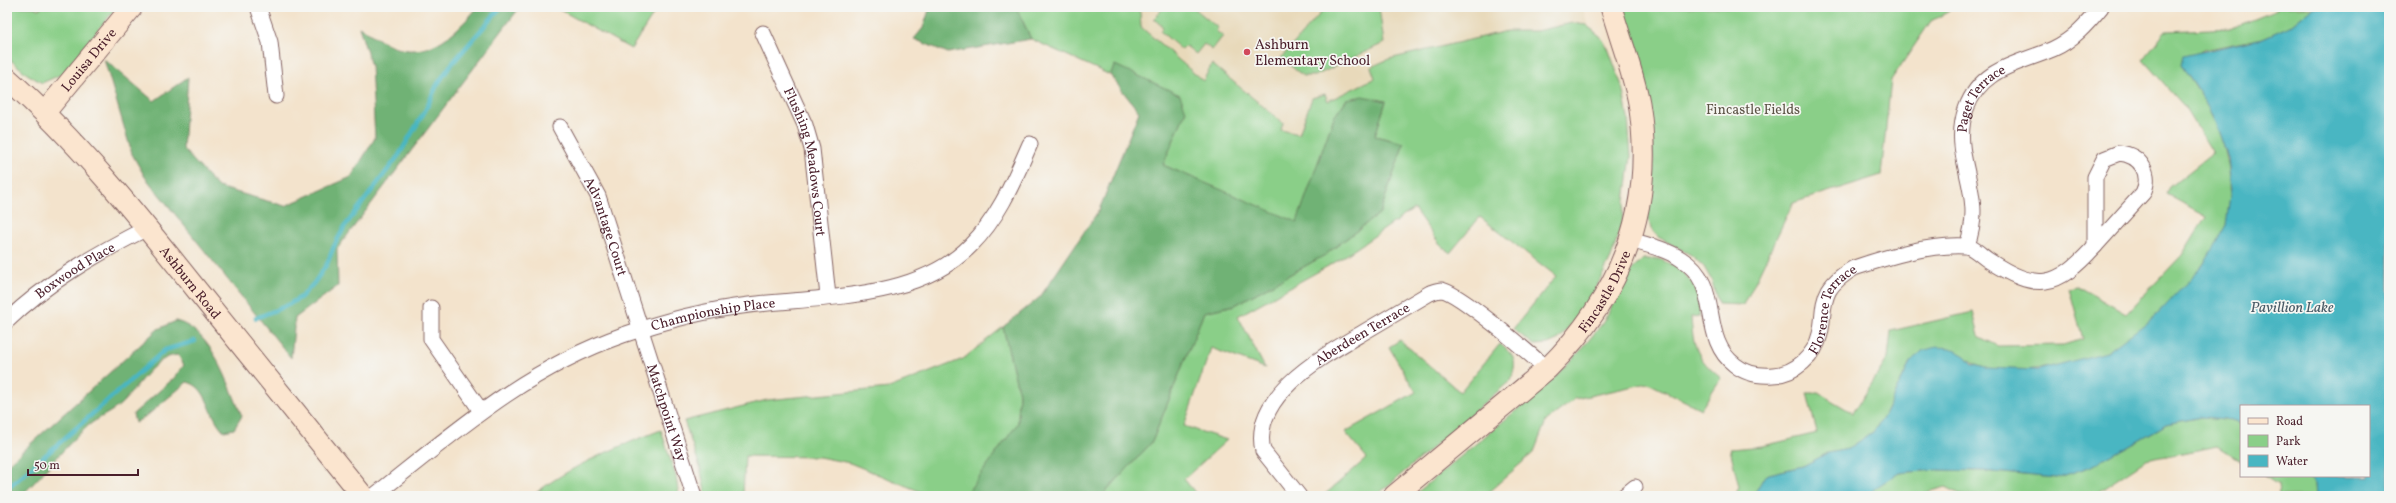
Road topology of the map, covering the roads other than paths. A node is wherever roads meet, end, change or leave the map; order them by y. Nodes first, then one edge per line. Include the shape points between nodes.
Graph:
1 (132, 7) edge
2 (258, 7) edge
3 (1611, 7) edge
4 (2100, 7) edge
5 (763, 33) dead end
6 (7, 78) edge
7 (276, 96) dead end
8 (45, 112) junction
9 (560, 128) dead end
10 (1030, 144) dead end
11 (147, 228) junction
12 (1630, 240) junction
13 (1967, 246) junction
14 (2095, 246) junction
15 (828, 296) junction
16 (431, 308) dead end
17 (7, 321) edge
18 (641, 329) junction
19 (1547, 369) junction
20 (481, 411) junction
21 (363, 496) edge
22 (374, 496) edge
23 (694, 496) edge
24 (1299, 496) edge
25 (1394, 496) edge

1 - 8 street, Louisa Drive
2 - 7 street via 270,42
3 - 12 street, Fincastle Drive via 1639,102 1643,136 1641,188
4 - 13 street, Paget Terrace via 2080,32 2053,49 2011,63 1994,74 1972,96 1966,108 1960,140 1974,209
5 - 15 street, Flushing Meadows Court via 805,125 812,149
6 - 8 street, Ashburn Road
8 - 11 street, Ashburn Road via 91,161
9 - 18 street, Advantage Court via 598,196
10 - 15 street, Championship Place via 1007,196 991,222 970,246 950,262 929,275 905,285 881,291
11 - 17 street, Boxwood Place via 118,242 50,285
11 - 21 street, Ashburn Road
12 - 13 street, Florence Terrace via 1663,249 1690,265 1708,292 1712,327 1720,349 1738,367 1763,376 1787,372 1807,358 1820,334 1825,299 1830,289 1844,274 1864,265 1924,250
12 - 19 street, Fincastle Drive via 1618,272 1591,320
13 - 14 street via 2009,274 2037,282 2053,280 2069,272
14 - 14 street via 2143,193 2147,185 2145,168 2131,156 2112,154 2099,165 2095,177
15 - 18 street, Championship Place via 722,309
16 - 20 street via 431,339
18 - 20 street, Championship Place via 590,348 556,365
18 - 23 street, Matchpoint Way
19 - 24 street, Aberdeen Terrace via 1453,294 1441,290 1430,293 1310,364 1284,389 1267,412 1261,443 1263,451
19 - 25 street, Fincastle Drive
20 - 22 street, Championship Place

